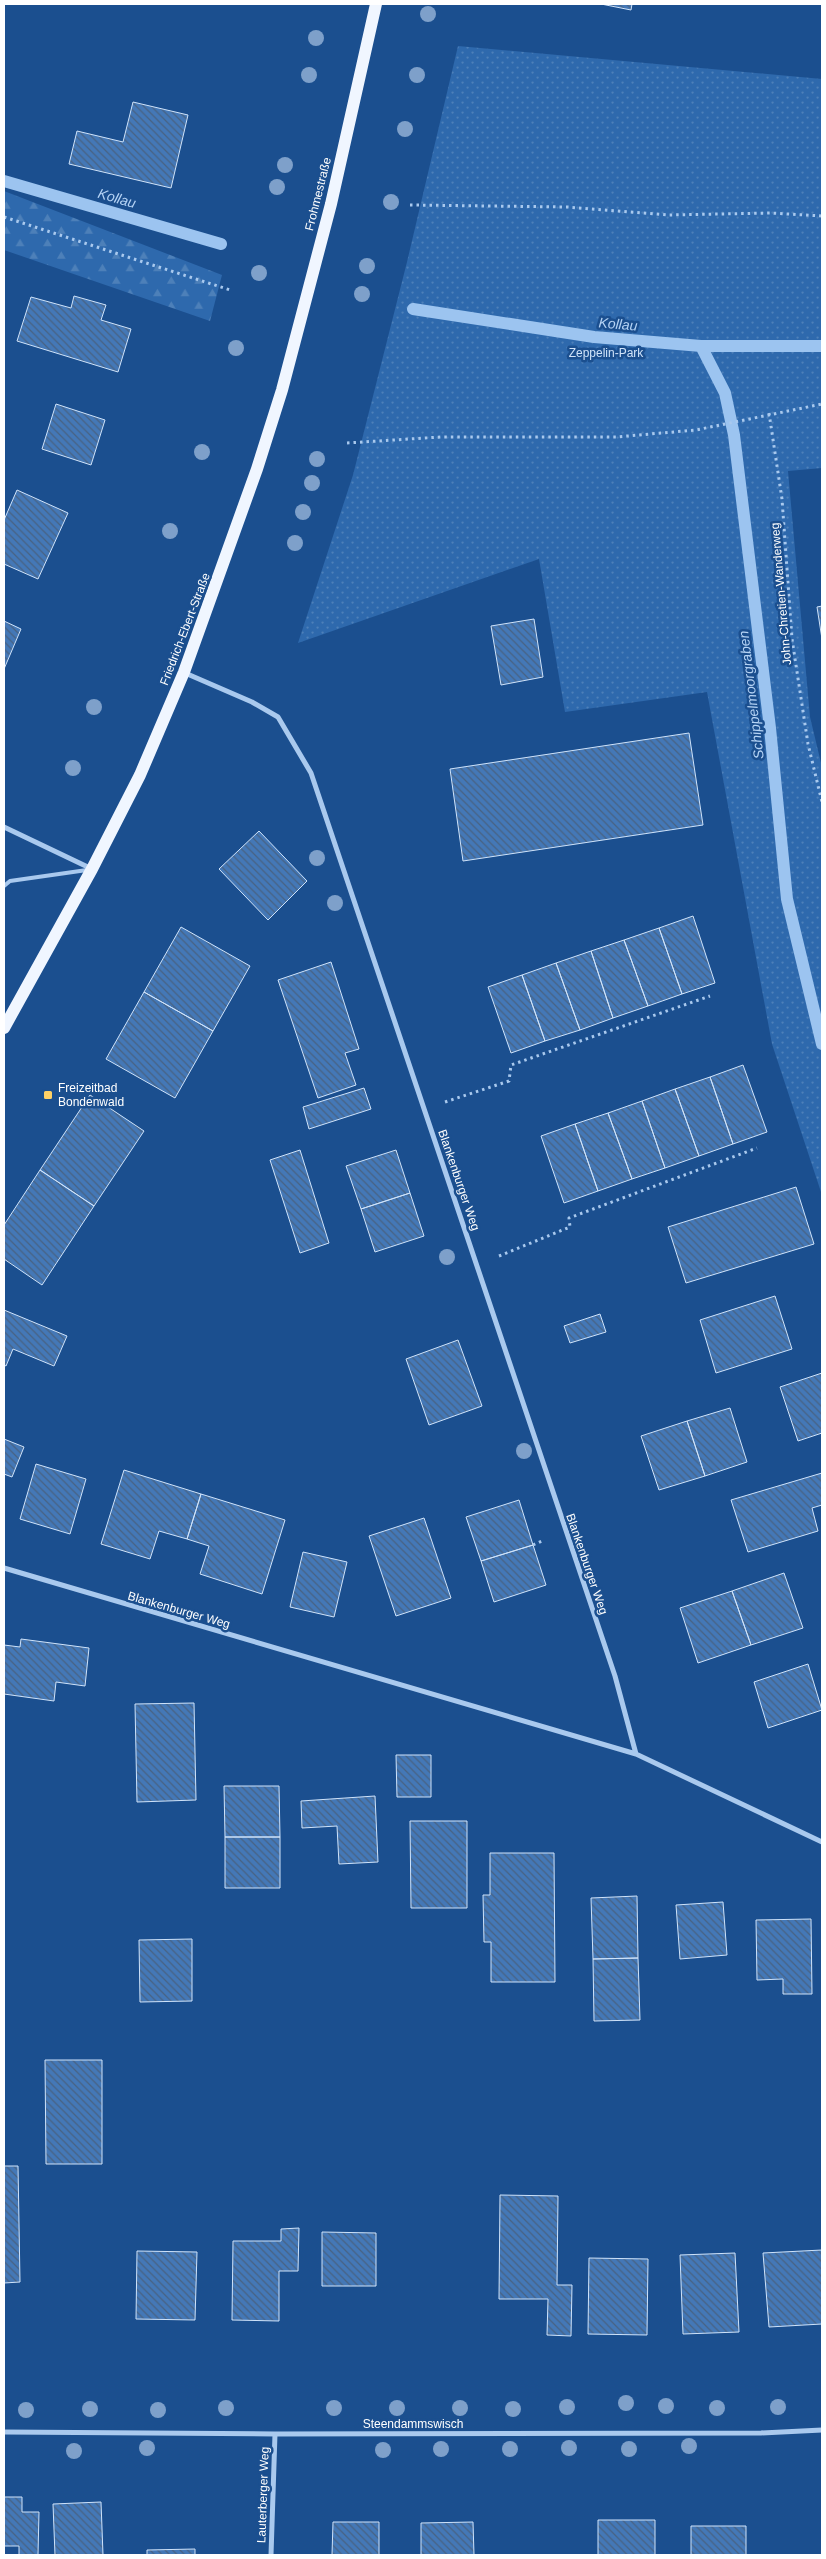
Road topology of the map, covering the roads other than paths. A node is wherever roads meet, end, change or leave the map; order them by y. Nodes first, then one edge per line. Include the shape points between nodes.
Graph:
1 (376, 4) edge
2 (282, 390) joint
3 (184, 672) junction
4 (4, 827) edge
5 (92, 869) junction
6 (4, 886) edge
7 (4, 1028) edge
8 (4, 1568) edge
9 (636, 1754) junction
10 (822, 1842) edge
11 (822, 2430) edge
12 (4, 2432) edge
13 (275, 2434) junction
14 (272, 2555) edge

1 - 2 main road, Frohmestraße via 331,204
2 - 3 main road, Friedrich-Ebert-Straße via 258,469
3 - 5 main road, Friedrich-Ebert-Straße via 140,775
3 - 9 street, Blankenburger Weg via 278,717 311,773 615,1676
4 - 5 street
5 - 6 lane via 10,881
5 - 7 main road, Friedrich-Ebert-Straße
8 - 9 street, Blankenburger Weg
9 - 10 street, Blankenburger Weg
11 - 13 street, Steendammswisch via 760,2433
12 - 13 street, Steendammswisch
13 - 14 street, Lauterberger Weg

